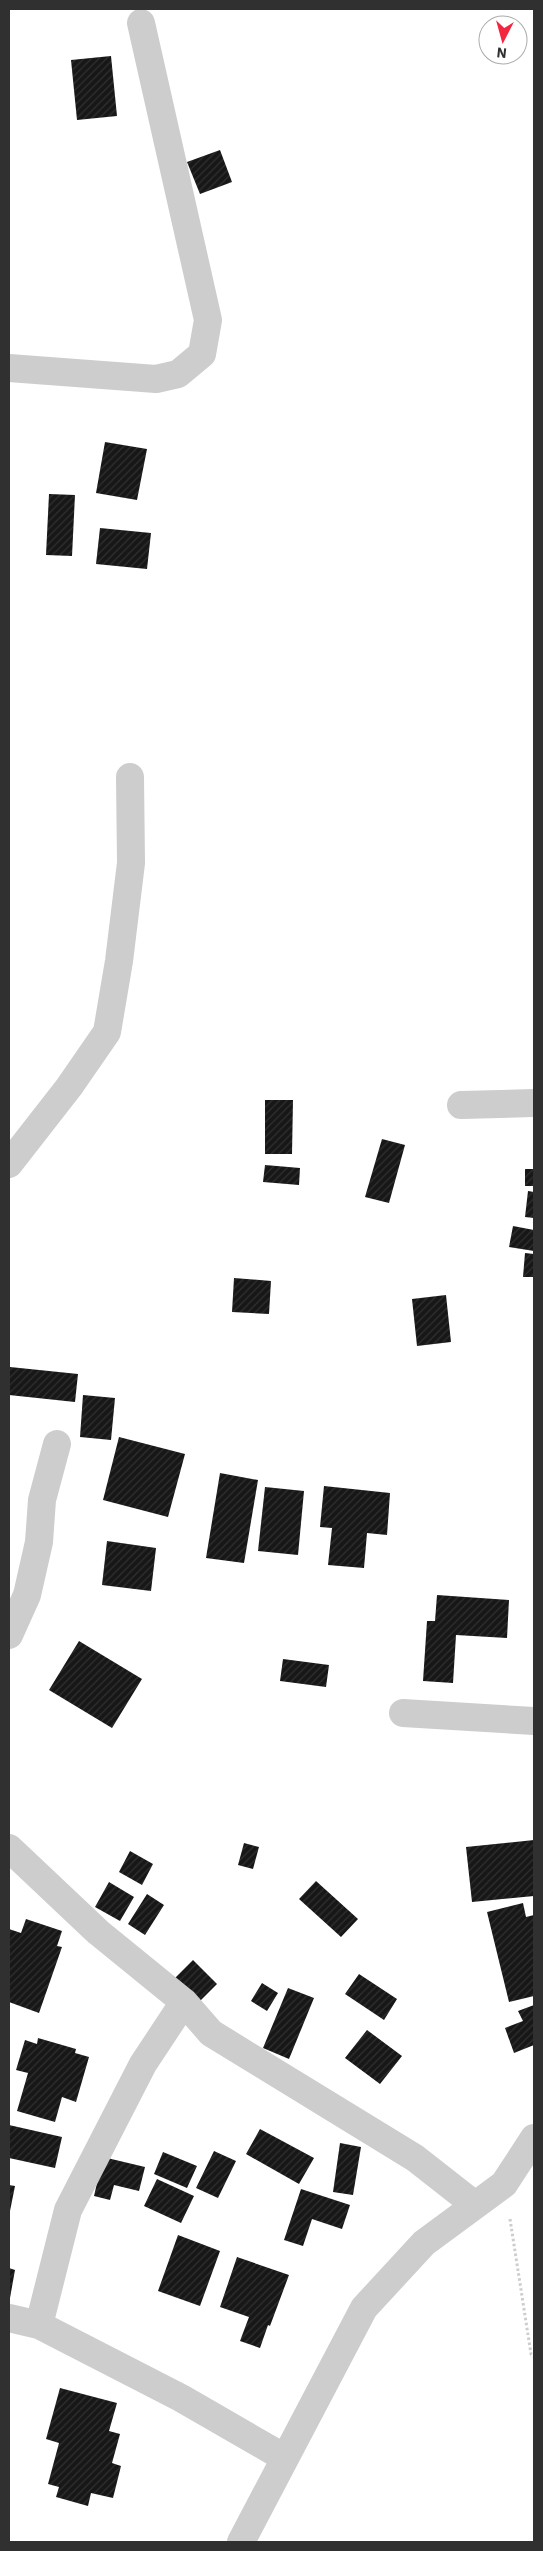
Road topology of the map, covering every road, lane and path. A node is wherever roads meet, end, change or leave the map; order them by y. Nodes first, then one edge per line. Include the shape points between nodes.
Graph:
1 (141, 23) dead end
2 (9, 368) edge
3 (130, 777) dead end
4 (534, 1104) edge
5 (462, 1105) dead end
6 (9, 1164) edge
7 (57, 1444) dead end
8 (9, 1635) edge
9 (403, 1713) dead end
10 (534, 1721) edge
11 (9, 1847) edge
12 (184, 2002) junction
13 (534, 2138) edge
14 (504, 2184) junction
15 (475, 2205) junction
16 (9, 2318) edge
17 (39, 2325) junction
18 (534, 2357) edge
19 (285, 2458) junction
20 (241, 2542) edge

1 - 2 street via 208,320 202,354 178,374 156,379
3 - 6 street via 131,863 107,1032
4 - 5 street
7 - 8 street via 42,1500 39,1542 27,1595
9 - 10 street
11 - 12 street via 98,1932
12 - 15 street via 211,2033 415,2158
12 - 17 street via 143,2064 68,2210
13 - 14 street
14 - 15 street
14 - 18 path
15 - 19 street via 424,2243 364,2308
16 - 17 street
17 - 19 street via 181,2398
19 - 20 street

